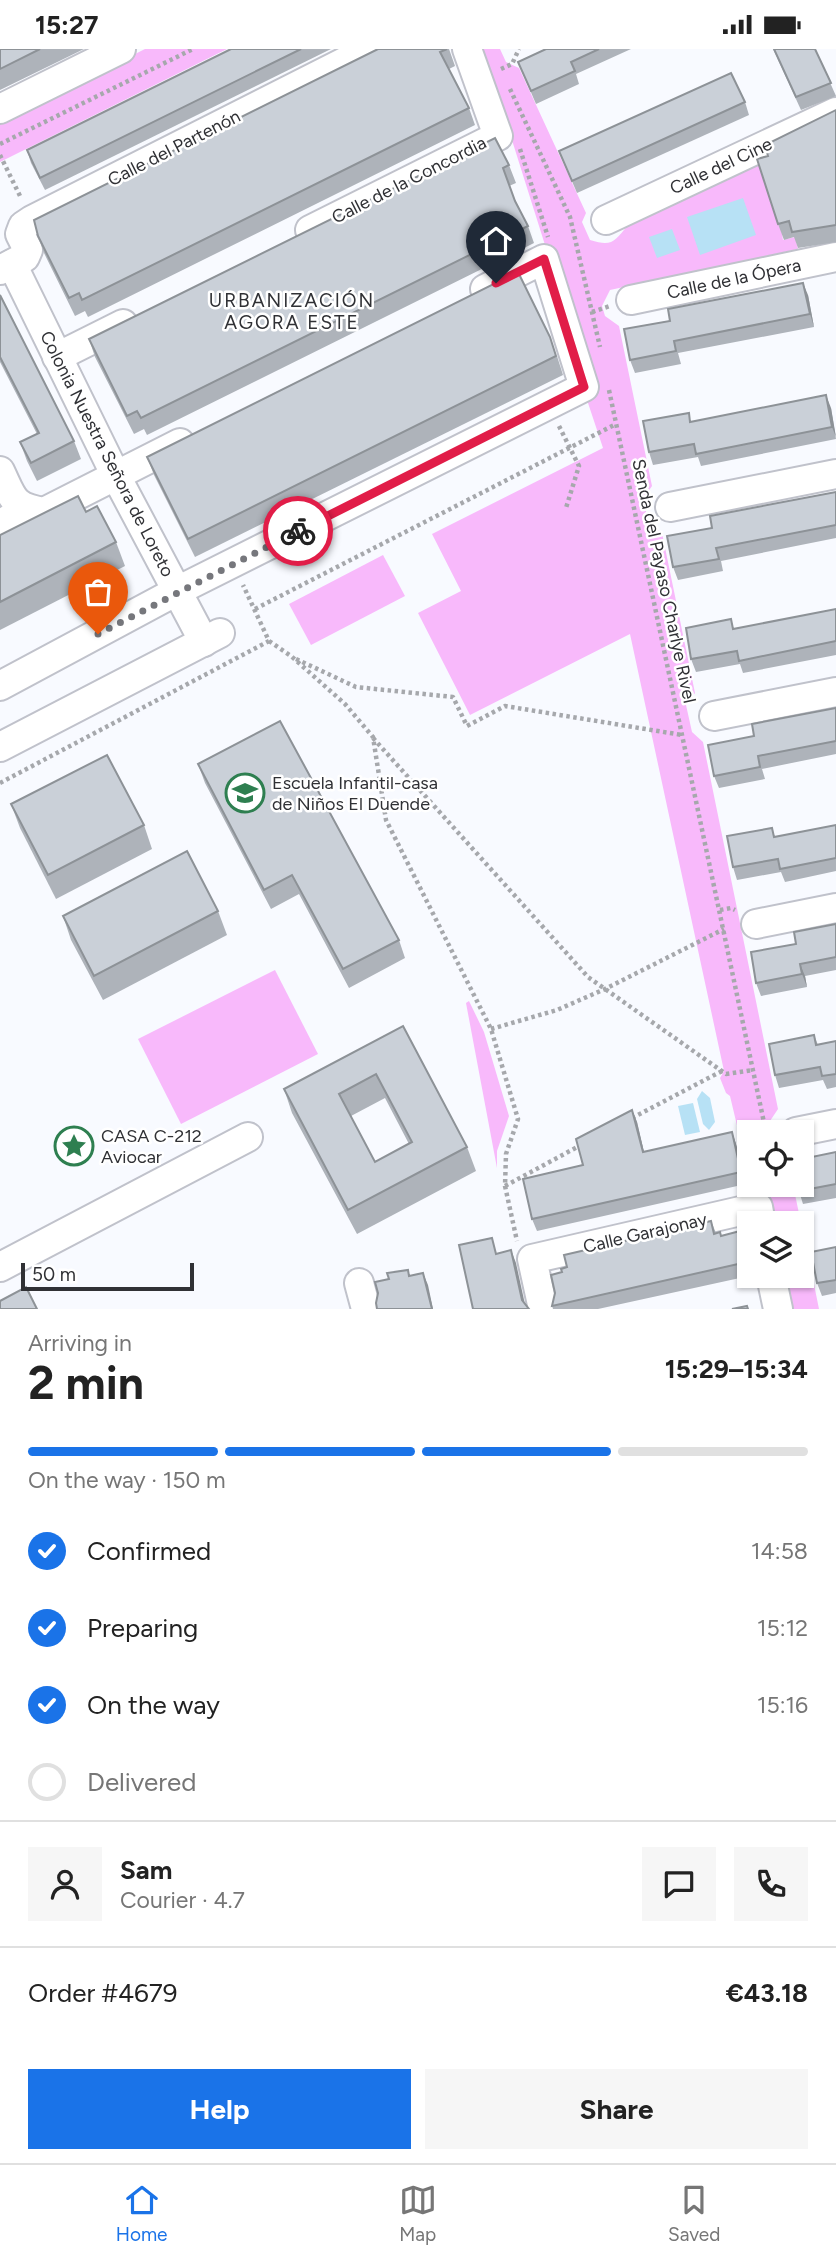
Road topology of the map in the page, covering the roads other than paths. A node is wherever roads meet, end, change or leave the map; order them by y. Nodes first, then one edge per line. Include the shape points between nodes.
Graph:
1 (121, 49) edge
2 (370, 49) edge
3 (467, 49) edge
4 (0, 109) edge
5 (836, 112) edge
6 (606, 220) dead end
7 (290, 240) edge
8 (836, 257) edge
9 (6, 267) edge
10 (631, 300) dead end
11 (458, 303) edge
12 (143, 314) edge
13 (57, 357) junction
14 (201, 432) edge
15 (0, 471) edge
16 (836, 474) edge
17 (116, 476) junction
18 (670, 507) dead end
19 (24, 509) junction
20 (0, 526) edge
21 (177, 591) junction
22 (0, 687) edge
23 (836, 692) edge
24 (714, 716) dead end
25 (0, 747) edge
26 (836, 908) edge
27 (756, 924) dead end
28 (836, 1124) edge
29 (814, 1128) edge
30 (248, 1136) dead end
31 (737, 1219) edge
32 (0, 1267) edge
33 (774, 1288) edge
34 (543, 1309) edge
35 (778, 1309) edge

1 - 4 street
2 - 9 street, Calle del Partenón via 32,220 20,234 28,250 25,257
3 - 7 street, Calle de la Concordia via 498,136
5 - 6 street, Calle del Cine
8 - 10 street, Calle de la Ópera
9 - 13 street, Colonia Nuestra Señora de Loreto
11 - 21 street via 544,259 595,382
12 - 13 street
13 - 17 street, Colonia Nuestra Señora de Loreto
14 - 17 street
15 - 19 street
16 - 18 street
17 - 19 street via 44,512
17 - 21 street, Colonia Nuestra Señora de Loreto
19 - 20 street
21 - 22 street
21 - 25 street, Colonia Nuestra Señora de Loreto via 212,638
23 - 24 street
26 - 27 street
28 - 29 street
30 - 32 street
31 - 34 street, Calle Garajonay via 532,1259
33 - 35 street

